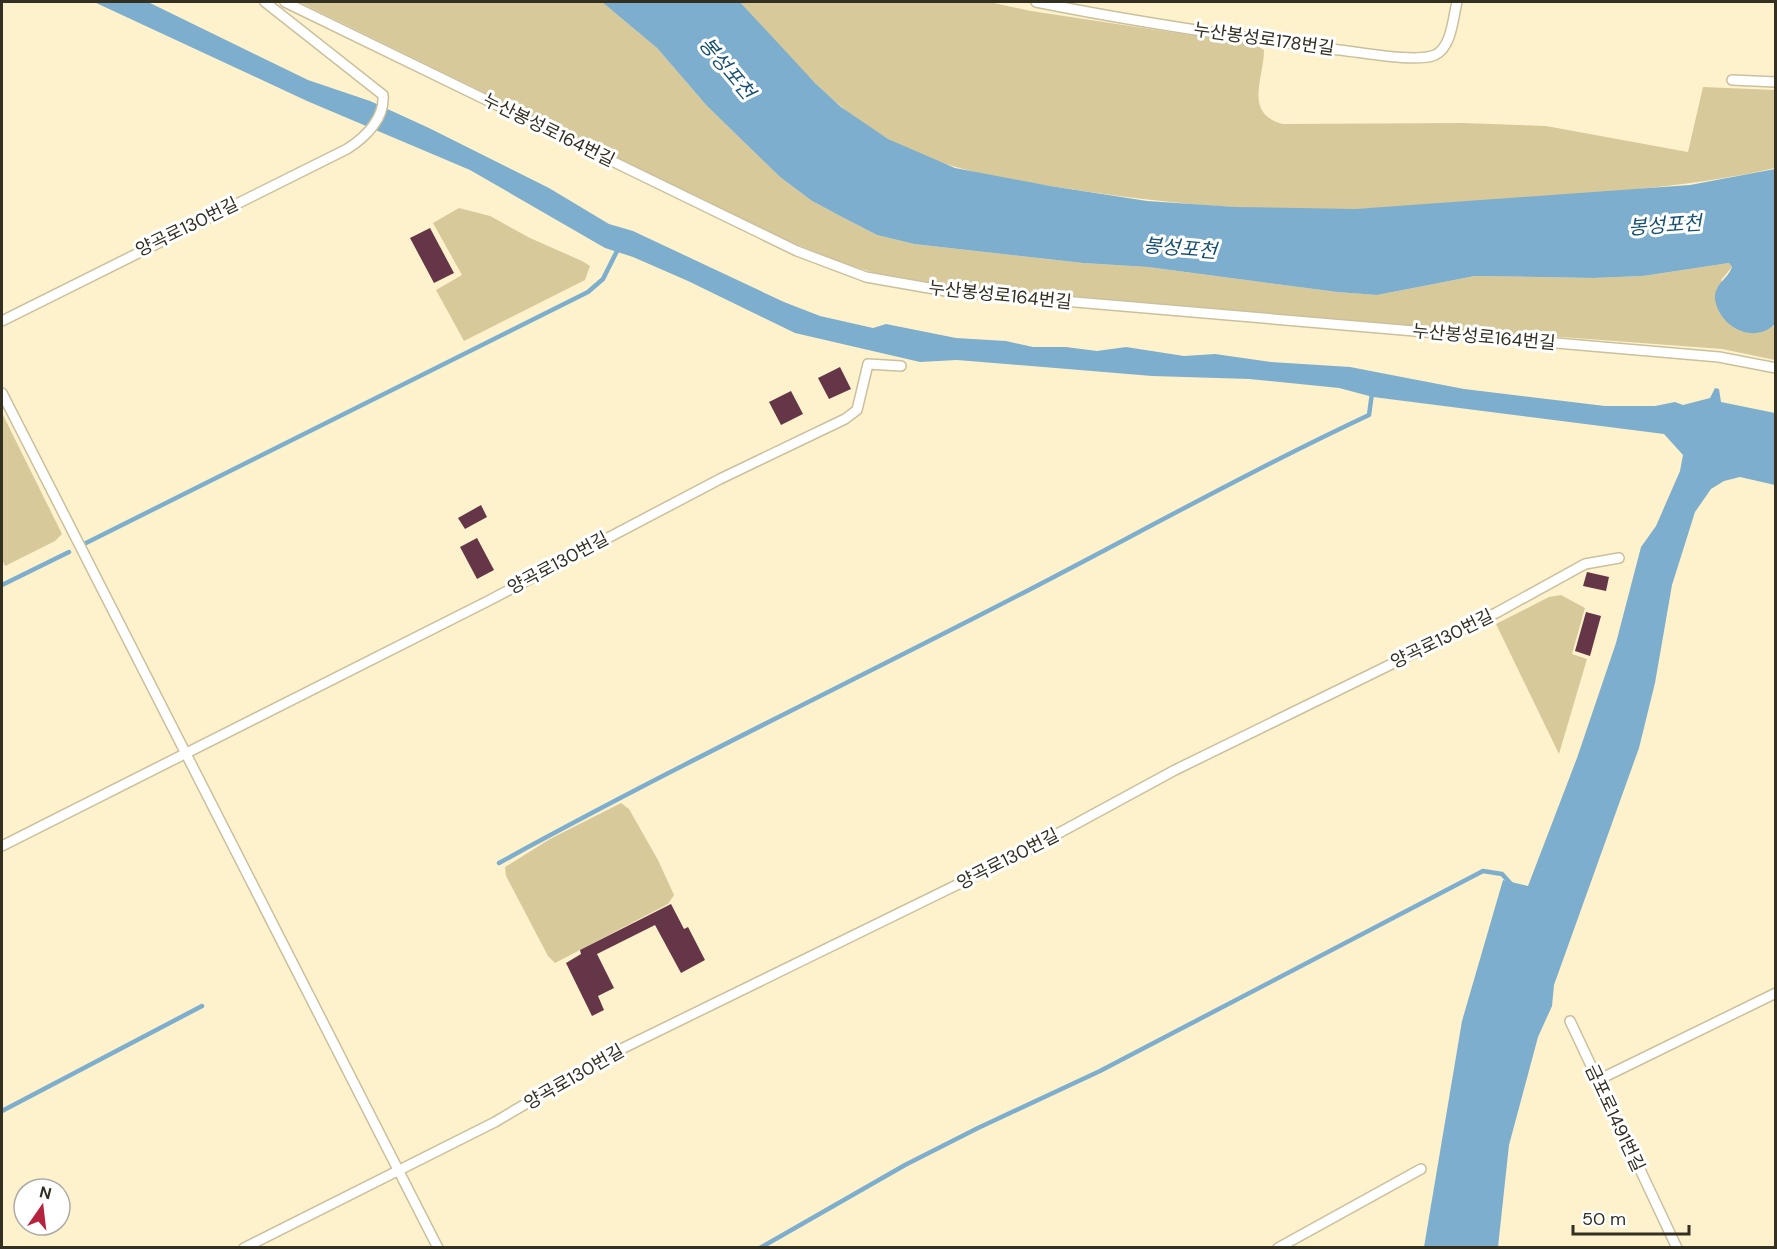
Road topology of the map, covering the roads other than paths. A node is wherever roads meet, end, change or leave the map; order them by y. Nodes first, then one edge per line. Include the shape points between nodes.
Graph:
1 (265, 2) edge
2 (285, 2) edge
3 (1036, 2) edge
4 (1457, 2) edge
5 (1732, 80) dead end
6 (1776, 82) edge
7 (2, 321) edge
8 (901, 366) dead end
9 (1776, 369) edge
10 (2, 393) edge
11 (1619, 558) dead end
12 (187, 754) junction
13 (2, 846) edge
14 (1776, 993) edge
15 (1570, 1021) dead end
16 (1596, 1081) junction
17 (400, 1169) junction
18 (1420, 1169) dead end
19 (244, 1248) edge
20 (438, 1248) edge
21 (1278, 1248) edge
22 (1677, 1248) edge

1 - 7 lane, 양곡로130번길 via 383,94 384,105 370,131 347,149
2 - 9 lane, 누산봉성로164번길 via 797,251 866,277 1009,297 1719,357
3 - 4 lane, 누산봉성로178번길 via 1226,35 1425,57 1442,49
5 - 6 lane
8 - 12 lane, 양곡로130번길 via 868,364 857,410 845,419 710,484
10 - 12 lane
11 - 17 lane, 양곡로130번길 via 1586,564 1496,613 1175,770 1024,852 605,1057 495,1122
12 - 13 lane
12 - 17 lane
14 - 16 lane
15 - 16 lane, 금포로1491번길
16 - 22 lane, 금포로1491번길
17 - 19 lane, 양곡로130번길
17 - 20 lane
18 - 21 lane

